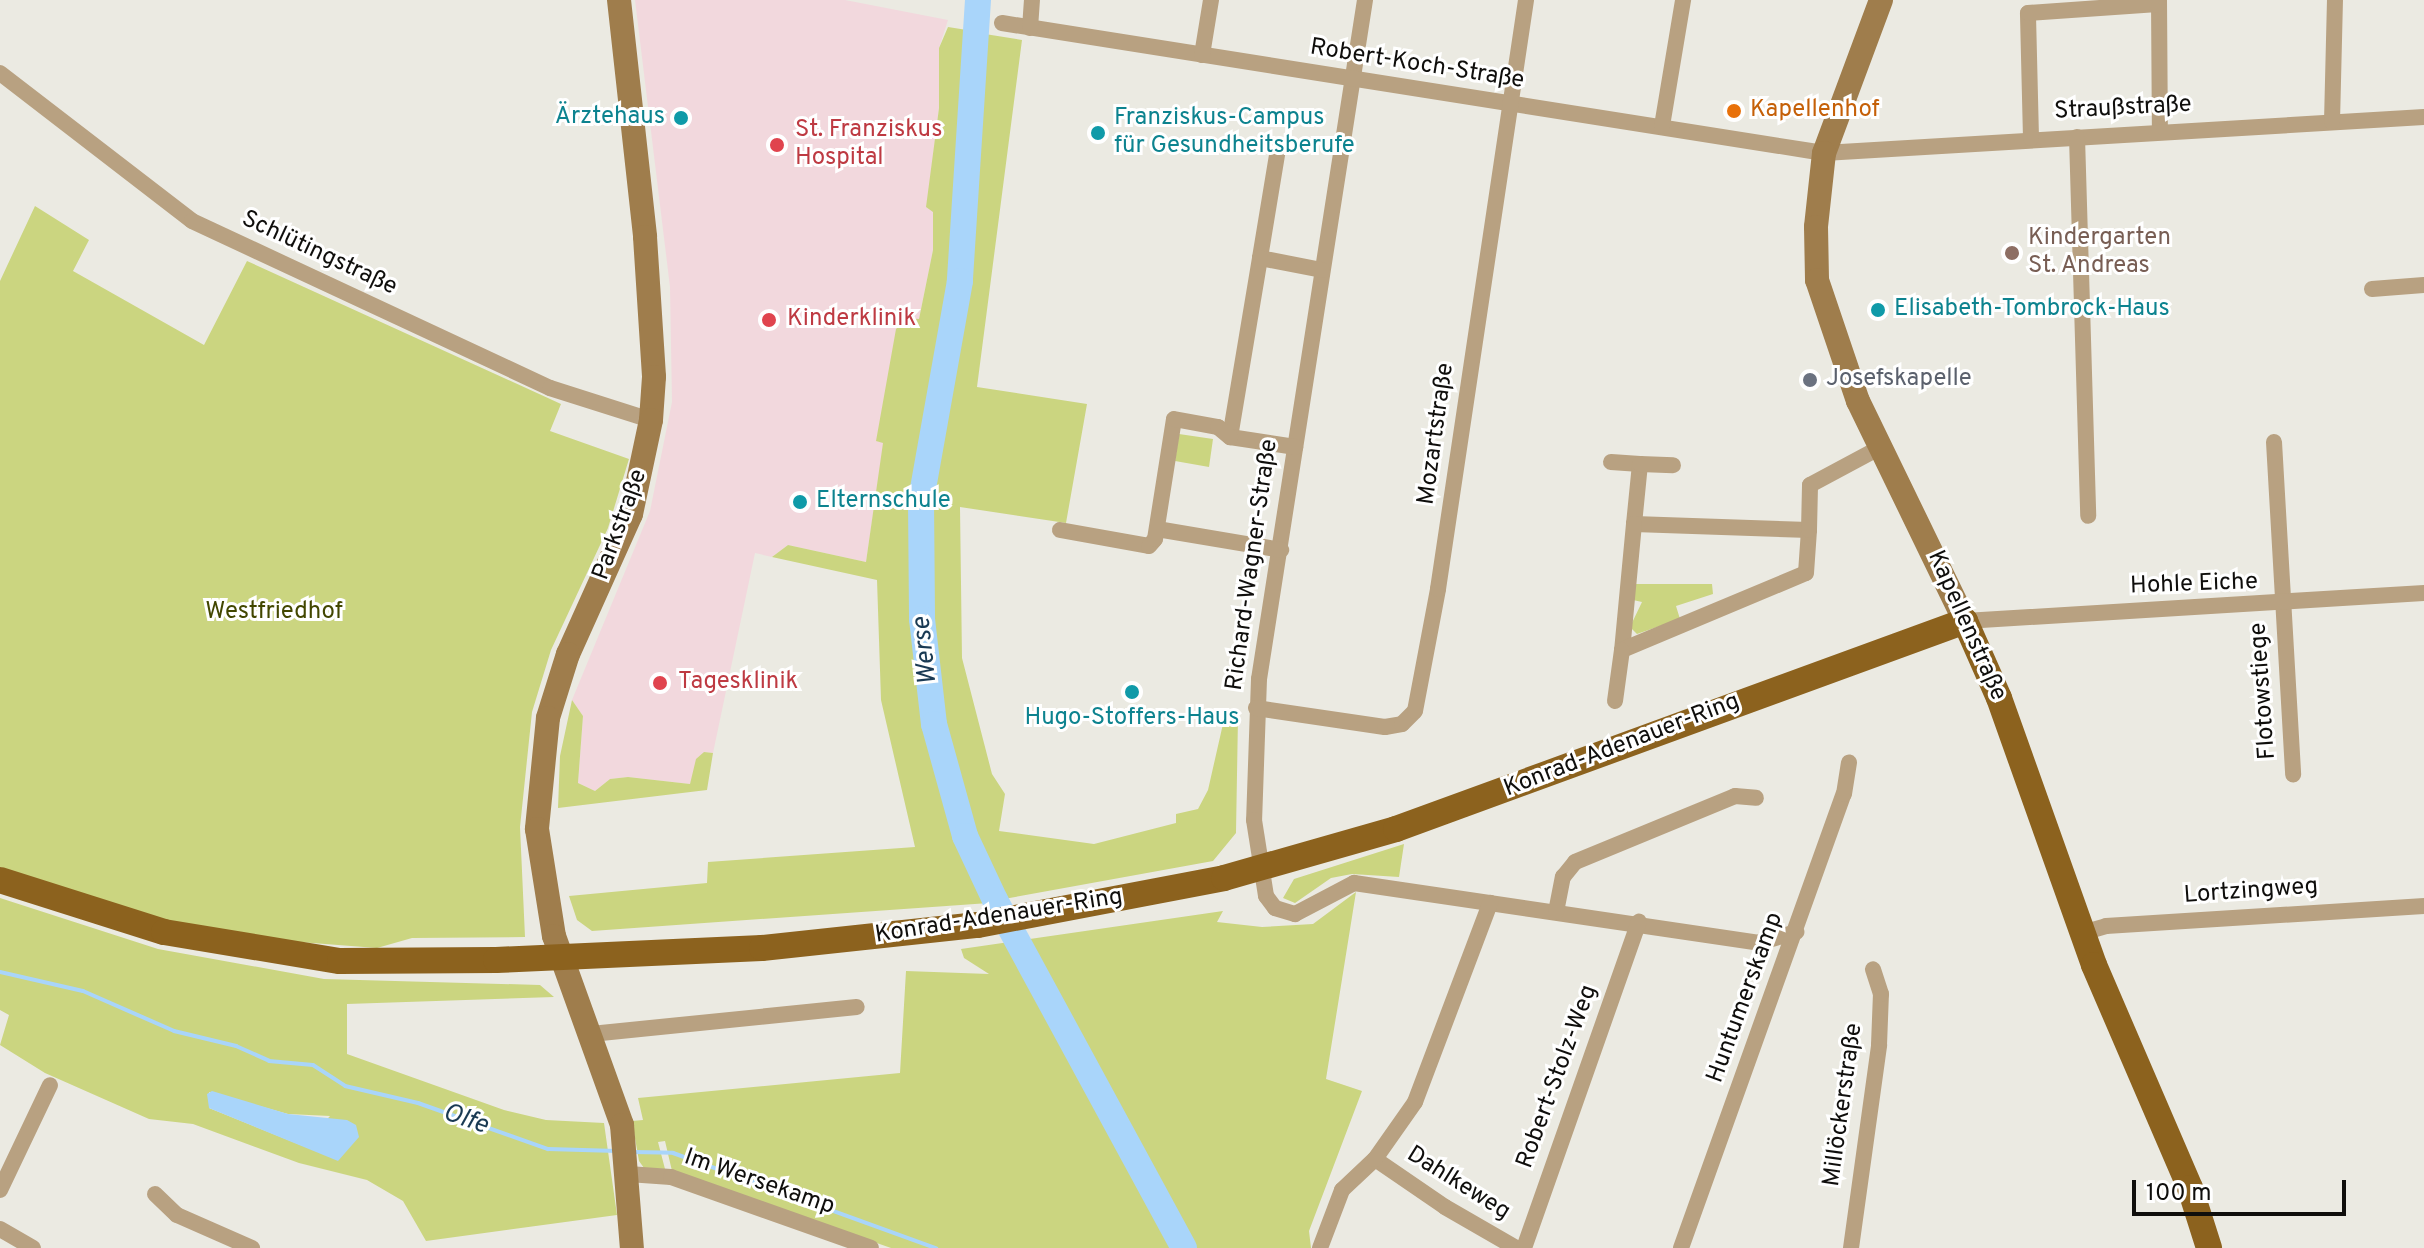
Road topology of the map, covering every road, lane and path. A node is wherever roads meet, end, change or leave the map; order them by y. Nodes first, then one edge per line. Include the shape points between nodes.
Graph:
1 (619, 0) edge
2 (1032, 0) edge
3 (1211, 0) edge
4 (1365, 0) edge
5 (1526, 0) edge
6 (1683, 0) edge
7 (1881, 0) edge
8 (2335, 0) edge
9 (2158, 2) edge
10 (1002, 23) dead end
11 (1030, 28) junction
12 (1202, 55) junction
13 (0, 73) edge
14 (1351, 78) junction
15 (1509, 104) junction
16 (2424, 117) edge
17 (2332, 122) junction
18 (1662, 126) junction
19 (2160, 132) junction
20 (2077, 137) junction
21 (2031, 138) junction
22 (1278, 149) dead end
23 (1824, 153) junction
24 (1260, 258) junction
25 (1322, 270) junction
26 (2424, 285) edge
27 (2372, 289) dead end
28 (651, 420) junction
29 (1230, 437) junction
30 (2274, 442) dead end
31 (1295, 447) junction
32 (1881, 447) junction
33 (1611, 462) dead end
34 (1640, 464) junction
35 (1673, 465) dead end
36 (2088, 516) dead end
37 (1634, 524) junction
38 (1157, 529) junction
39 (1060, 530) dead end
40 (1809, 530) junction
41 (1281, 550) junction
42 (2424, 593) edge
43 (2282, 605) junction
44 (1965, 621) junction
45 (1622, 650) junction
46 (1615, 701) dead end
47 (1256, 708) junction
48 (1849, 762) dead end
49 (2293, 774) dead end
50 (1756, 798) dead end
51 (1259, 869) junction
52 (0, 880) edge
53 (1490, 903) junction
54 (2424, 906) edge
55 (1556, 912) junction
56 (1639, 922) junction
57 (1796, 932) junction
58 (2082, 933) junction
59 (1758, 943) junction
60 (560, 957) junction
61 (1783, 967) junction
62 (1873, 969) dead end
63 (857, 1007) dead end
64 (591, 1034) junction
65 (50, 1085) dead end
66 (627, 1159) junction
67 (1375, 1159) junction
68 (0, 1190) edge
69 (155, 1194) dead end
70 (0, 1229) edge
71 (33, 1248) edge
72 (252, 1248) edge
73 (632, 1248) edge
74 (871, 1248) edge
75 (1320, 1248) edge
76 (1516, 1248) edge
77 (1524, 1248) edge
78 (1681, 1248) edge
79 (1851, 1248) edge
80 (2209, 1248) edge

1 - 28 street, Parkstraße via 646,245 654,377
2 - 11 street
3 - 12 street
4 - 14 street, Richard-Wagner-Straße
5 - 15 street, Mozartstraße
6 - 18 street
7 - 23 street, Kapellenstraße
8 - 17 street
9 - 19 street
9 - 21 street via 2028,13
10 - 11 street, Robert-Koch-Straße
11 - 12 street, Robert-Koch-Straße
12 - 14 street, Robert-Koch-Straße
13 - 28 street, Schlütingstraße via 192,221 550,388
14 - 15 street, Robert-Koch-Straße
14 - 25 street, Richard-Wagner-Straße
15 - 18 street, Robert-Koch-Straße
15 - 47 street, Mozartstraße via 1438,589 1415,711 1402,724 1385,727
16 - 17 street, Straußstraße
17 - 19 street, Straußstraße
18 - 23 street, Robert-Koch-Straße
19 - 20 street, Straußstraße
20 - 21 street, Straußstraße
20 - 36 street
21 - 23 street, Straußstraße
22 - 24 street
23 - 32 street, Kapellenstraße via 1817,280 1836,347
24 - 25 street
24 - 29 street
25 - 31 street, Richard-Wagner-Straße
26 - 27 street
28 - 60 street, Parkstraße via 631,514 568,654 543,747 537,829
29 - 31 street
29 - 38 street via 1218,427 1174,419
30 - 43 street, Flotowstiege
31 - 41 street, Richard-Wagner-Straße
32 - 40 street via 1810,485
32 - 44 street, Kapellenstraße
33 - 34 street
34 - 35 street
34 - 37 street
37 - 40 street
37 - 45 street
38 - 39 street via 1154,542 1146,546
38 - 41 street
40 - 45 street via 1806,573
41 - 47 street, Richard-Wagner-Straße
42 - 43 street, Hohle Eiche
43 - 44 street, Hohle Eiche
43 - 49 street, Flotowstiege
44 - 51 main road, Konrad-Adenauer-Ring via 1396,829
44 - 58 main road, Kapellenstraße via 1999,698
45 - 46 street
47 - 51 street, Richard-Wagner-Straße via 1254,820
48 - 57 street, Huntumerskamp via 1844,794
50 - 55 street via 1735,796 1575,862 1563,877
51 - 53 street via 1269,901 1288,914 1354,883
51 - 60 main road, Konrad-Adenauer-Ring via 978,925 762,948
52 - 60 main road, Konrad-Adenauer-Ring via 115,919 275,953 416,962
53 - 55 street
53 - 67 street via 1415,1102
54 - 58 street, Lortzingweg via 2106,926
55 - 56 street
56 - 59 street
56 - 77 street, Robert-Stolz-Weg
57 - 59 street
57 - 61 street, Huntumerskamp
58 - 80 main road, Kapellenstraße via 2170,1136
59 - 61 street
60 - 64 street, Parkstraße
61 - 78 street, Huntumerskamp
62 - 79 street, Millöckerstraße via 1881,994 1879,1045
63 - 64 street
64 - 66 street, Parkstraße
65 - 68 street
66 - 73 street, Parkstraße
66 - 74 street, Im Wersekamp
67 - 75 street via 1342,1190
67 - 76 street, Dahlkeweg
69 - 72 street via 177,1215
70 - 71 street

